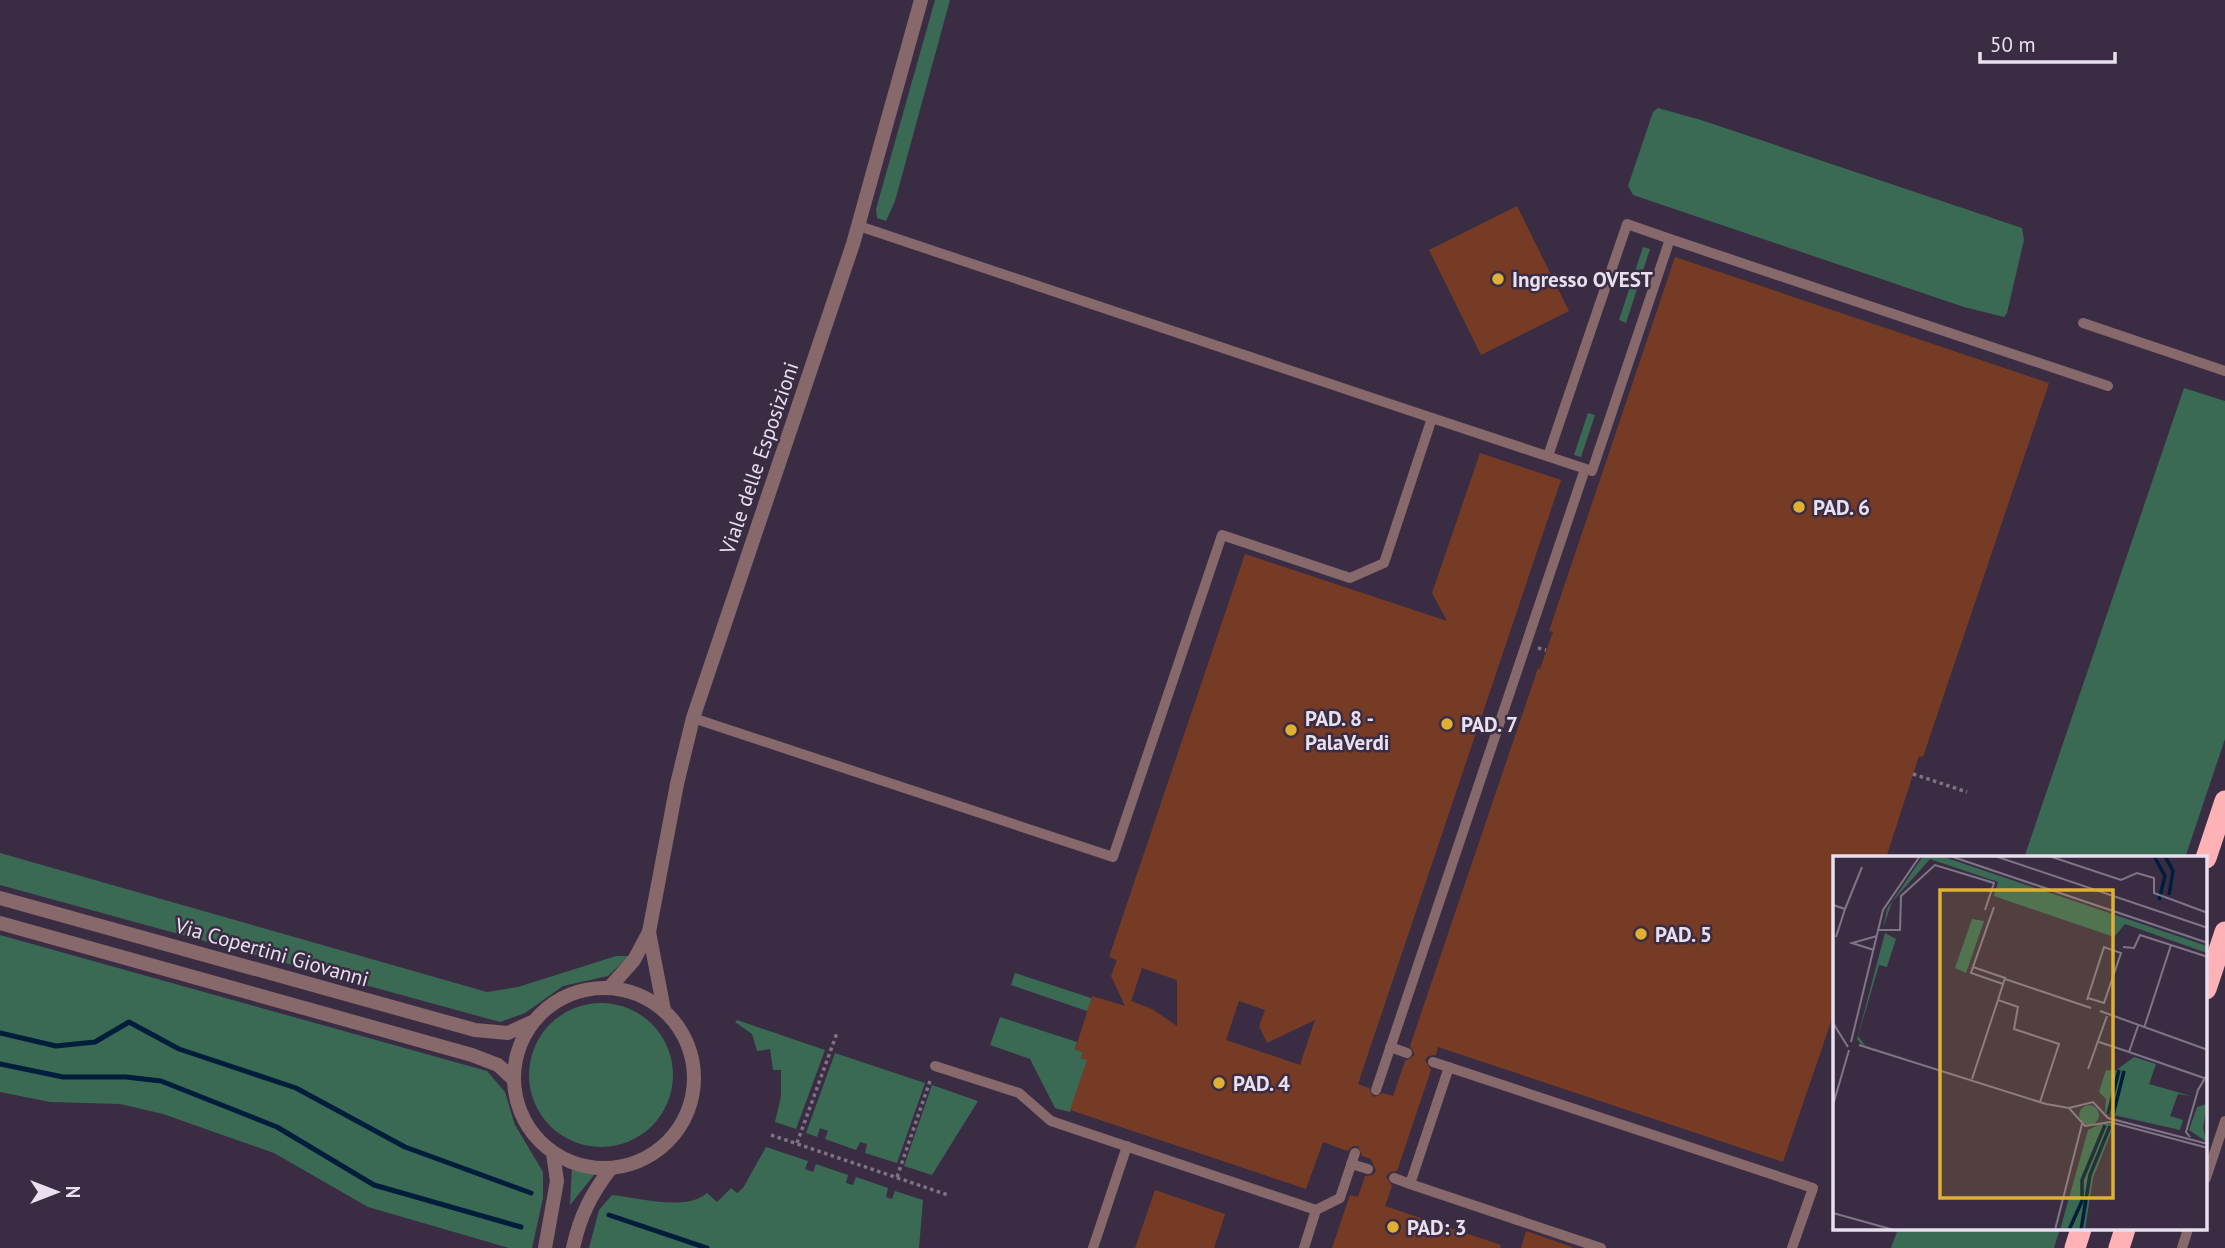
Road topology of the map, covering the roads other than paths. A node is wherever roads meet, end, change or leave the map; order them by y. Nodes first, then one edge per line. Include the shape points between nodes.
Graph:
1 (920, 0) edge
2 (859, 226) junction
3 (1670, 239) junction
4 (2083, 323) dead end
5 (2225, 371) edge
6 (2108, 386) dead end
7 (1433, 418) junction
8 (1548, 456) junction
9 (1585, 469) junction
10 (693, 718) junction
11 (2225, 801) edge
12 (2207, 856) edge
13 (0, 898) edge
14 (0, 923) edge
15 (649, 932) junction
16 (2225, 932) edge
17 (2208, 983) edge
18 (610, 987) junction
19 (664, 1010) junction
20 (532, 1023) junction
21 (1390, 1047) junction
22 (1408, 1053) dead end
23 (1433, 1062) dead end
24 (935, 1066) road end
25 (1449, 1067) junction
26 (513, 1079) junction
27 (1376, 1090) dead end
28 (2225, 1121) edge
29 (1126, 1146) junction
30 (553, 1153) junction
31 (611, 1168) junction
32 (1368, 1169) dead end
33 (2208, 1172) edge
34 (1394, 1178) dead end
35 (1410, 1184) junction
36 (1316, 1210) junction
37 (2081, 1230) edge
38 (2125, 1230) edge
39 (2188, 1230) edge
40 (545, 1248) edge
41 (573, 1248) edge
42 (1093, 1248) edge
43 (1304, 1248) edge
44 (1601, 1248) edge
45 (1792, 1248) edge
46 (2075, 1248) edge
47 (2119, 1248) edge
48 (2182, 1248) edge

1 - 2 street, Viale delle Esposizioni
2 - 7 lane
2 - 10 street, Viale delle Esposizioni
3 - 6 lane
3 - 8 lane via 1627,224
3 - 9 lane via 1592,471
4 - 5 lane
7 - 8 lane
7 - 10 lane via 1384,563 1350,578 1222,535 1113,857
8 - 9 lane
9 - 21 lane
10 - 15 street, Viale delle Esposizioni
11 - 12 highway
13 - 20 street, Via Copertini Giovanni via 475,1030 508,1033
14 - 26 street via 472,1055 498,1065
15 - 18 street, Viale delle Esposizioni via 634,960
15 - 19 street, Viale delle Esposizioni
16 - 17 highway
18 - 19 street, Viale delle Esposizioni via 631,991
18 - 20 street, Viale delle Esposizioni via 583,989 554,1002
19 - 31 street, Viale delle Esposizioni via 680,1029 690,1052 691,1102 677,1132 665,1144 632,1163
20 - 26 street, Viale delle Esposizioni via 518,1049
21 - 22 lane
21 - 27 lane
23 - 25 lane
24 - 29 lane via 1019,1093 1051,1121
25 - 35 lane
25 - 45 lane via 1813,1188
26 - 30 street, Viale delle Esposizioni via 520,1112 534,1135
28 - 33 lane
29 - 36 lane
29 - 42 lane
30 - 31 street, Viale delle Esposizioni via 586,1166
30 - 40 street via 556,1181
31 - 41 street via 581,1215
32 - 36 lane via 1353,1158 1340,1198
34 - 35 lane
35 - 44 lane
36 - 43 lane
37 - 46 highway
38 - 47 highway
39 - 48 lane

